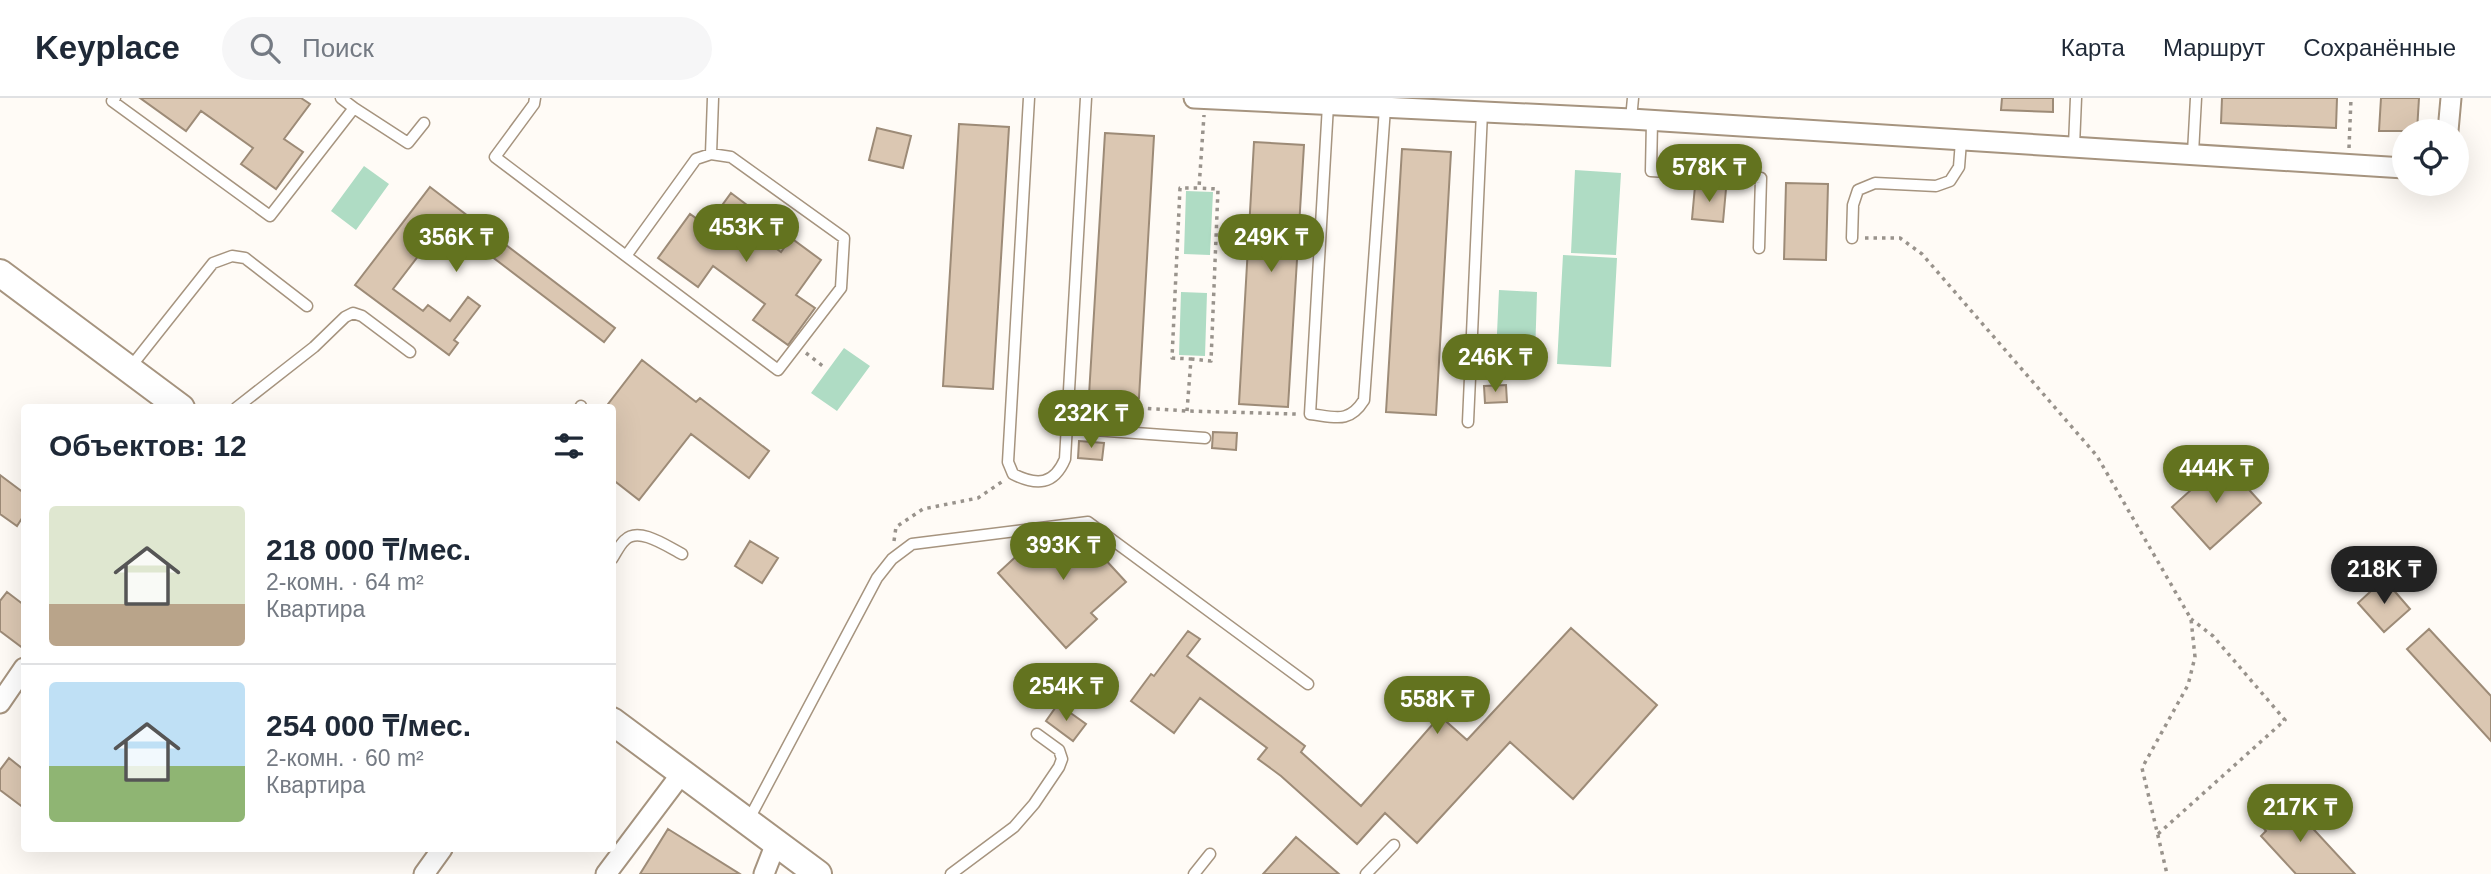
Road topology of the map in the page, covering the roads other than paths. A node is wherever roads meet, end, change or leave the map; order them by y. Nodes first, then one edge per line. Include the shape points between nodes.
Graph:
1 (115, 98) edge
2 (341, 98) edge
3 (535, 98) edge
4 (713, 98) edge
5 (1029, 98) edge
6 (1086, 98) edge
7 (1194, 98) edge
8 (1633, 98) edge
9 (2076, 98) edge
10 (2196, 98) edge
11 (2451, 98) edge
12 (1205, 99) edge
13 (1328, 105) junction
14 (354, 108) junction
15 (1385, 108) junction
16 (1482, 112) junction
17 (1632, 119) junction
18 (2449, 119) edge
19 (1653, 121) junction
20 (424, 124) dead end
21 (1961, 141) junction
22 (2074, 146) junction
23 (2193, 153) junction
24 (711, 154) junction
25 (2392, 167) edge
26 (1852, 238) road end
27 (1759, 248) dead end
28 (626, 256) junction
29 (0, 273) edge
30 (307, 306) dead end
31 (410, 352) dead end
32 (128, 369) junction
33 (176, 404) edge
34 (241, 404) edge
35 (1468, 422) dead end
36 (1066, 428) junction
37 (1205, 438) dead end
38 (616, 553) edge
39 (682, 554) dead end
40 (21, 672) edge
41 (1308, 684) dead end
42 (0, 703) edge
43 (616, 724) edge
44 (1037, 734) dead end
45 (682, 773) junction
46 (747, 822) junction
47 (776, 843) junction
48 (1394, 845) dead end
49 (440, 852) edge
50 (1210, 854) dead end
51 (424, 874) edge
52 (606, 874) edge
53 (764, 874) edge
54 (818, 874) edge
55 (951, 874) edge
56 (1194, 874) edge
57 (1366, 874) edge

1 - 14 lane via 112,101 270,216
2 - 14 lane
3 - 28 lane via 495,157
4 - 24 lane
5 - 36 lane via 1008,462 1013,474 1047,481 1059,473 1065,459
6 - 36 lane
7 - 12 street
8 - 17 lane
9 - 22 lane
10 - 23 lane
11 - 18 street
12 - 13 street
13 - 15 street
13 - 15 lane via 1310,414 1345,418 1357,412 1364,400
14 - 20 lane via 408,144
15 - 16 street
16 - 17 street
16 - 35 lane
17 - 19 street
19 - 21 street
19 - 27 lane via 1651,171 1761,178
21 - 22 street
21 - 26 lane via 1959,167 1950,181 1936,186 1875,183 1858,190
22 - 23 street
23 - 25 street
24 - 28 lane via 696,159
24 - 28 lane via 732,157 844,238 841,288 779,370
29 - 32 street
30 - 32 lane via 245,258 232,256 213,263
31 - 34 lane via 353,313
32 - 33 street
36 - 37 lane
38 - 39 lane via 633,535
40 - 42 street
41 - 46 lane via 1088,522 912,544 877,578
43 - 45 street
44 - 55 lane via 1059,750 1059,768 1014,827
45 - 46 street
45 - 52 street
46 - 47 street
47 - 53 street
47 - 54 street
48 - 57 lane
49 - 51 street
50 - 56 lane

